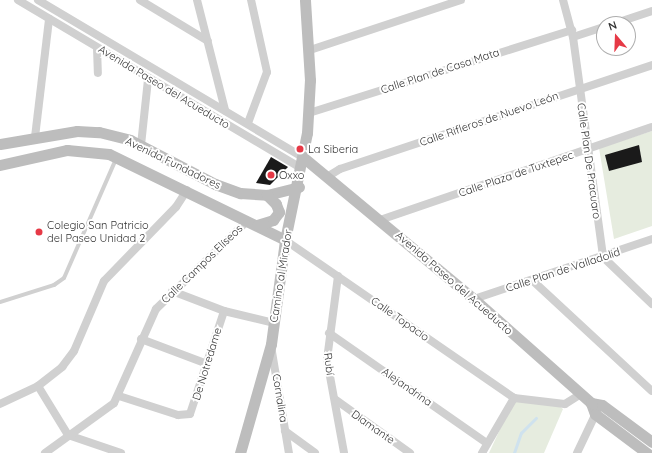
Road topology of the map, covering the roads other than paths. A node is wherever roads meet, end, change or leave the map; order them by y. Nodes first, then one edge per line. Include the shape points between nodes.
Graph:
1 (18, 0) edge
2 (38, 0) edge
3 (140, 0) edge
4 (197, 0) edge
5 (251, 0) edge
6 (305, 0) edge
7 (461, 0) edge
8 (563, 0) edge
9 (652, 11) edge
10 (636, 16) edge
11 (49, 19) junction
12 (596, 28) edge
13 (572, 33) junction
14 (208, 41) junction
15 (97, 48) junction
16 (310, 50) junction
17 (652, 64) edge
18 (98, 73) dead end
19 (148, 79) junction
20 (580, 88) junction
21 (210, 100) junction
22 (204, 110) junction
23 (225, 110) junction
24 (309, 113) junction
25 (248, 123) junction
26 (652, 127) edge
27 (35, 137) junction
28 (0, 144) edge
29 (141, 145) junction
30 (587, 150) junction
31 (117, 157) junction
32 (302, 163) junction
33 (0, 165) edge
34 (327, 177) junction
35 (299, 187) junction
36 (187, 190) junction
37 (267, 195) junction
38 (380, 220) junction
39 (252, 223) junction
40 (652, 239) edge
41 (285, 240) junction
42 (603, 257) junction
43 (338, 276) junction
44 (532, 280) junction
45 (172, 291) junction
46 (474, 299) junction
47 (0, 302) edge
48 (652, 303) edge
49 (224, 310) junction
50 (274, 323) junction
51 (329, 332) junction
52 (140, 339) junction
53 (271, 344) junction
54 (207, 364) junction
55 (38, 386) junction
56 (652, 391) edge
57 (581, 394) junction
58 (119, 396) junction
59 (514, 398) junction
60 (336, 400) junction
61 (0, 404) edge
62 (596, 407) junction
63 (285, 431) junction
64 (68, 435) junction
65 (485, 442) junction
66 (652, 442) edge
67 (45, 453) edge
68 (121, 453) edge
69 (240, 453) edge
70 (289, 453) edge
71 (316, 453) edge
72 (344, 453) edge
73 (410, 453) edge
74 (482, 453) edge
75 (577, 453) edge
76 (646, 453) edge

1 - 11 street, Avenida Paseo del Acueducto
2 - 21 street, Avenida Paseo del Acueducto
3 - 14 street
4 - 14 street
5 - 25 street via 267,72
6 - 16 main road, Camino al Mirador
7 - 16 street
8 - 13 street, Calle Plan De Pracuaro
9 - 10 street
11 - 15 street, Avenida Paseo del Acueducto
11 - 27 street
12 - 13 street, Calle Plan de Casa Mata
13 - 20 street, Calle Plan De Pracuaro
13 - 24 street, Calle Plan de Casa Mata
14 - 23 street
15 - 18 street
15 - 19 street, Avenida Paseo del Acueducto
16 - 24 main road, Camino al Mirador
17 - 20 street, Calle Rifleros de Nuevo León
19 - 22 street, Avenida Paseo del Acueducto
19 - 29 street
20 - 30 street, Calle Plan De Pracuaro
20 - 34 street, Calle Rifleros de Nuevo León via 340,169
21 - 22 street
21 - 23 street, Avenida Paseo del Acueducto
22 - 32 street, Avenida Paseo del Acueducto
23 - 25 street, Avenida Paseo del Acueducto
24 - 32 main road, Camino al Mirador
25 - 32 street, Avenida Paseo del Acueducto
26 - 30 street, Calle Plaza de Tuxtepec
27 - 28 main road, Avenida Fundadores
27 - 29 main road, Avenida Fundadores via 87,130 114,135
29 - 37 main road, Avenida Fundadores via 224,188
30 - 38 street, Calle Plaza de Tuxtepec
30 - 42 street, Calle Plan De Pracuaro
31 - 33 main road, Avenida Fundadores via 75,149
31 - 36 main road, Avenida Fundadores
31 - 47 lane via 64,278 54,285
32 - 34 main road, Avenida Paseo del Acueducto
32 - 35 main road, Camino al Mirador
34 - 38 main road, Avenida Paseo del Acueducto
35 - 37 main road, Avenida Fundadores
35 - 41 main road, Camino al Mirador
36 - 39 main road, Avenida Fundadores
36 - 55 street via 104,281 70,359
37 - 39 main road via 276,204 279,212 273,220
38 - 46 main road, Avenida Paseo del Acueducto
39 - 41 main road, Avenida Fundadores
39 - 45 street, Calle Campos Elíseos
40 - 42 street, Calle Plan de Valladolid
41 - 43 street, Calle Topacio
41 - 50 main road, Camino al Mirador
42 - 44 street, Calle Plan de Valladolid
42 - 48 street
43 - 51 street, Rubí
43 - 59 street, Calle Topacio
44 - 46 street, Calle Plan de Valladolid
44 - 56 street
45 - 49 street
45 - 52 street, Calle Campos Elíseos via 156,309
46 - 57 main road, Avenida Paseo del Acueducto
49 - 50 street
49 - 54 street, De Notredame
50 - 53 main road, Camino al Mirador
51 - 60 street, Rubí via 327,360
51 - 65 street, Alejandrina
52 - 54 street
52 - 58 street, Calle Campos Elíseos
53 - 63 street, Cornalina
53 - 69 main road, Camino al Mirador
54 - 58 street, De Notredame via 193,410 187,415
55 - 61 street
55 - 64 street
57 - 59 street via 565,404
57 - 62 main road, Avenida Paseo del Acueducto
58 - 64 street, Calle Campos Elíseos via 104,412
59 - 65 street
60 - 72 street, Rubí
60 - 73 street, Diamante
62 - 66 main road, Avenida Paseo del Acueducto
62 - 75 street
62 - 76 main road, Avenida Paseo del Acueducto
63 - 70 street, Cornalina
63 - 71 street
64 - 67 street, Calle Campos Elíseos
64 - 68 street
65 - 74 street

